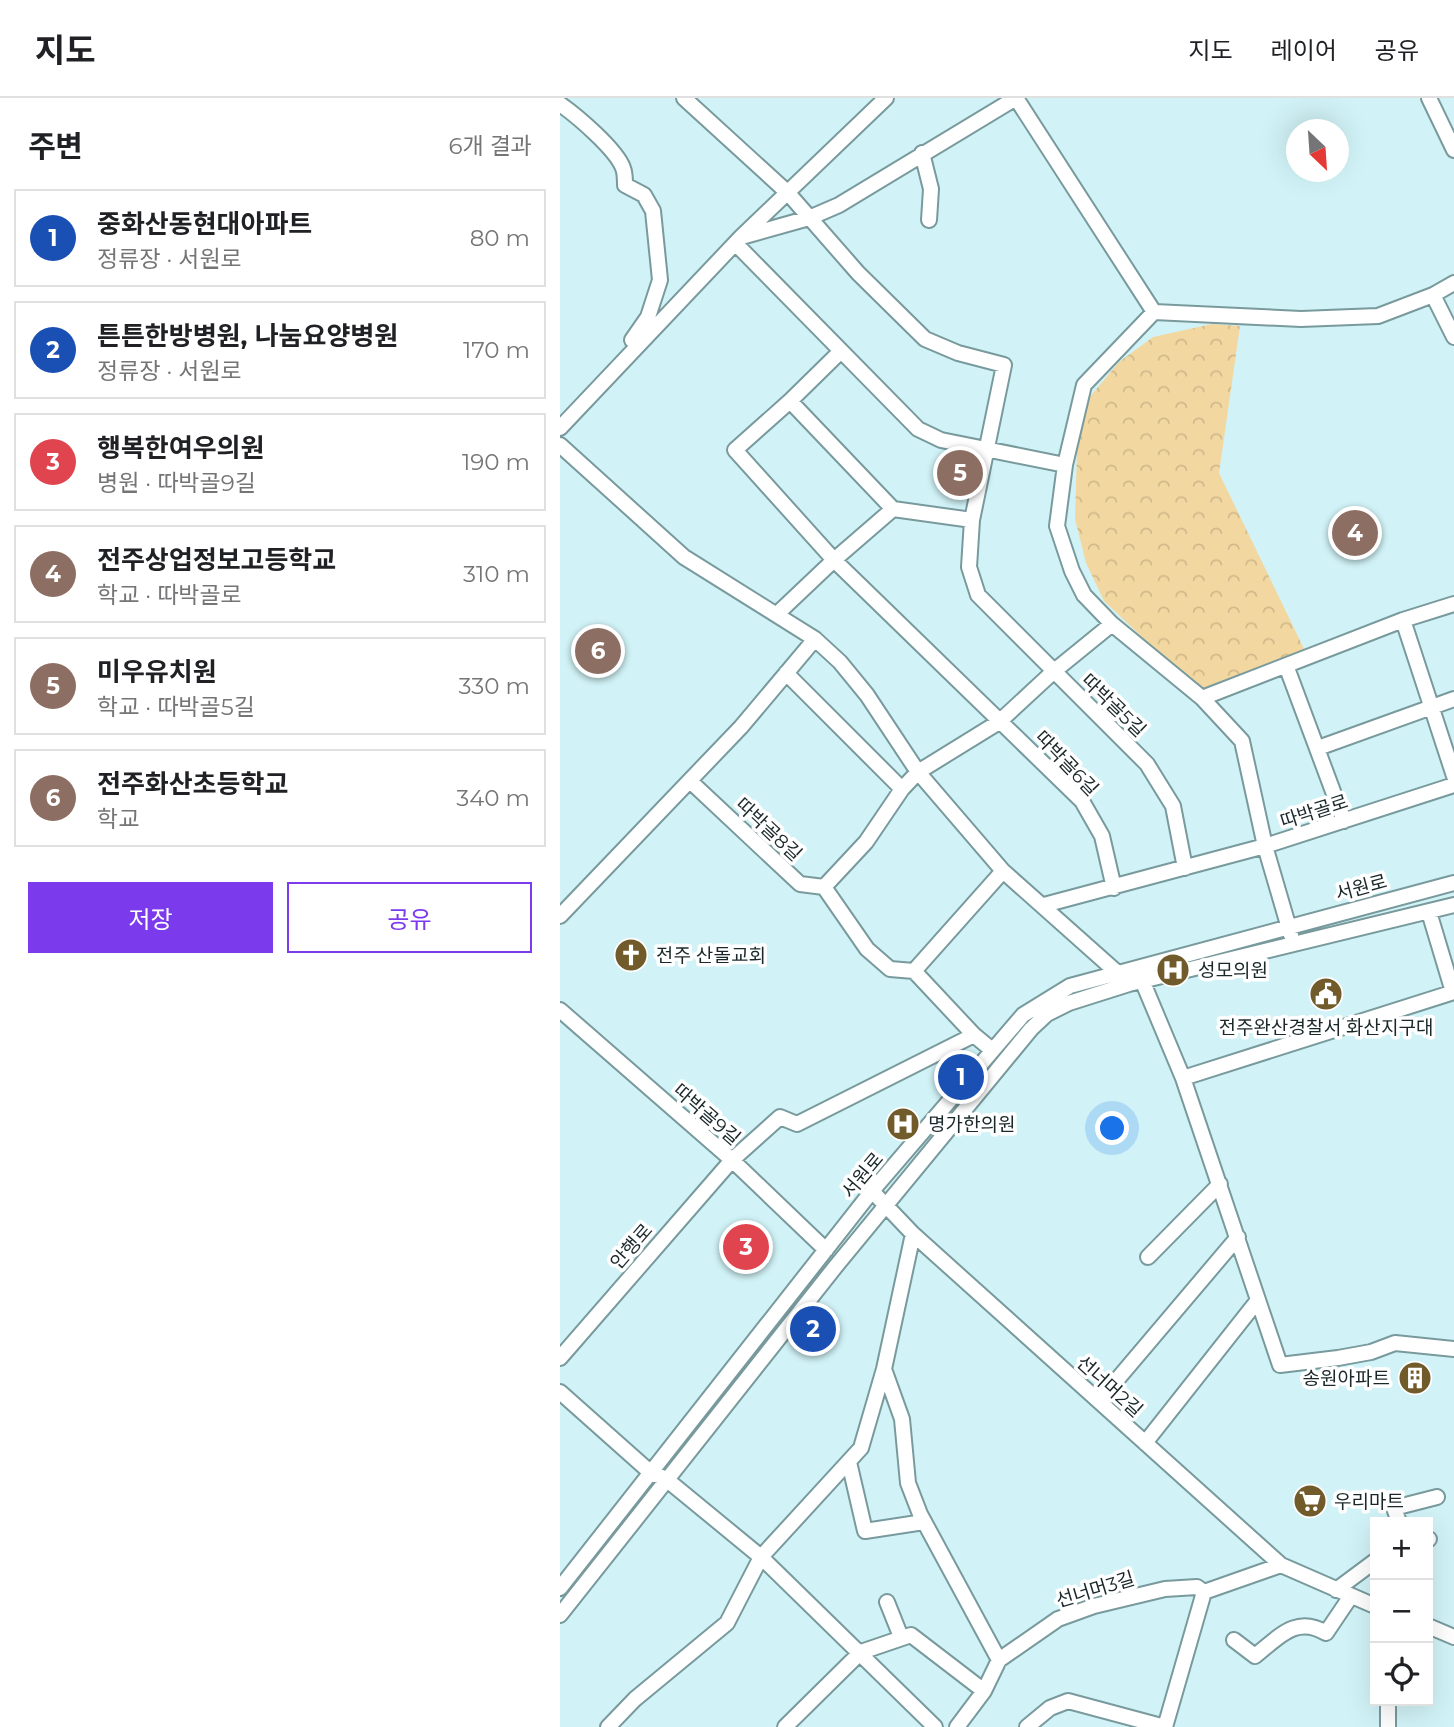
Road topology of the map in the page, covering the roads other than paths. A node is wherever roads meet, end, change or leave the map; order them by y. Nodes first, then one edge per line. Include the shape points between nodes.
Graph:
1 (684, 98) edge
2 (886, 98) edge
3 (1016, 98) edge
4 (1429, 98) edge
5 (560, 104) edge
6 (1454, 150) edge
7 (922, 153) junction
8 (788, 192) junction
9 (809, 218) junction
10 (929, 220) dead end
11 (739, 241) junction
12 (1454, 283) edge
13 (1433, 295) junction
14 (1154, 312) junction
15 (1454, 337) edge
16 (841, 351) junction
17 (630, 352) junction
18 (790, 401) junction
19 (560, 428) edge
20 (560, 445) edge
21 (988, 448) junction
22 (1065, 465) junction
23 (893, 509) junction
24 (972, 520) junction
25 (834, 560) junction
26 (1454, 604) edge
27 (777, 614) junction
28 (1403, 620) junction
29 (1112, 624) junction
30 (815, 639) junction
31 (1287, 668) junction
32 (1053, 672) junction
33 (786, 673) junction
34 (1202, 698) junction
35 (1454, 699) edge
36 (1431, 707) junction
37 (999, 722) junction
38 (1318, 748) junction
39 (918, 772) junction
40 (1454, 776) edge
41 (690, 781) junction
42 (1454, 785) edge
43 (902, 789) junction
44 (1344, 821) junction
45 (1265, 846) junction
46 (1185, 868) junction
47 (1003, 871) junction
48 (1454, 883) edge
49 (824, 887) junction
50 (1114, 888) junction
51 (1044, 905) junction
52 (1454, 905) edge
53 (1429, 912) junction
54 (560, 916) edge
55 (1288, 926) junction
56 (1293, 943) junction
57 (914, 971) junction
58 (1117, 972) junction
59 (1136, 977) junction
60 (1454, 992) edge
61 (560, 1010) edge
62 (974, 1035) junction
63 (992, 1050) junction
64 (1183, 1078) junction
65 (732, 1160) junction
66 (1220, 1184) junction
67 (872, 1191) junction
68 (888, 1206) junction
69 (914, 1234) junction
70 (1238, 1237) junction
71 (826, 1250) junction
72 (1149, 1257) dead end
73 (1258, 1300) junction
74 (1454, 1349) edge
75 (560, 1357) edge
76 (884, 1369) junction
77 (560, 1392) edge
78 (1098, 1401) junction
79 (1145, 1443) junction
80 (849, 1462) junction
81 (650, 1472) junction
82 (666, 1479) junction
83 (1437, 1497) dead end
84 (1397, 1517) edge
85 (924, 1522) junction
86 (761, 1557) junction
87 (1281, 1565) junction
88 (1370, 1565) edge
89 (560, 1588) edge
90 (1336, 1590) junction
91 (1204, 1592) junction
92 (1351, 1596) junction
93 (887, 1602) dead end
94 (1370, 1603) edge
95 (560, 1615) edge
96 (1433, 1628) edge
97 (901, 1637) junction
98 (1454, 1637) edge
99 (1234, 1640) dead end
100 (861, 1652) junction
101 (999, 1660) junction
102 (984, 1691) junction
103 (1388, 1706) edge
104 (611, 1724) edge
105 (785, 1727) edge
106 (935, 1727) edge
107 (957, 1727) edge
108 (1027, 1727) edge
109 (1164, 1727) edge
110 (1388, 1727) edge

1 - 8 street, 따박골5길
2 - 8 street
3 - 7 street
3 - 14 street
4 - 6 street
5 - 17 street via 611,153 623,167 625,185 644,195 653,211 660,280
7 - 9 street via 839,205
7 - 10 street via 931,189
8 - 9 street, 따박골5길
8 - 11 street
9 - 11 street
9 - 21 street, 따박골5길 via 858,274 925,338 958,353 1004,365
11 - 16 street
11 - 17 street
12 - 13 street
13 - 14 street via 1378,316 1301,319
13 - 15 street
14 - 22 street via 1084,385
16 - 18 street
16 - 21 street via 918,429 941,440
17 - 19 street
18 - 23 street
18 - 25 street, 따박골6길 via 735,450
20 - 27 street via 684,557
21 - 22 street
21 - 24 street, 따박골5길
22 - 29 street via 1057,526 1084,595
23 - 24 street
23 - 25 street
24 - 32 street, 따박골5길 via 969,567 978,595
25 - 27 street
25 - 37 street, 따박골6길
26 - 28 street
27 - 30 street
28 - 31 street
28 - 36 street
29 - 32 street
29 - 34 street
30 - 33 street
30 - 39 street via 867,695
31 - 34 street
31 - 38 street
32 - 37 street
32 - 46 street, 따박골5길 via 1147,764 1173,806
33 - 41 street
33 - 43 street
34 - 45 street via 1242,741
35 - 36 street
36 - 38 street
36 - 40 street
37 - 39 street
37 - 50 street, 따박골6길 via 1082,801 1102,835
38 - 44 street
39 - 43 street
39 - 47 street
41 - 49 street, 따박골8길 via 800,884
41 - 54 street
42 - 44 street, 따박골로
43 - 49 street via 866,842
44 - 45 street, 따박골로
45 - 46 street, 따박골로
45 - 55 street
46 - 50 street
47 - 51 street
47 - 57 street
48 - 55 street, 서원로
49 - 57 street via 876,957 890,969
50 - 51 street
51 - 58 street
52 - 53 street, 서원로
53 - 56 street, 서원로
53 - 60 street
55 - 56 street
55 - 59 street, 서원로
56 - 59 street, 서원로
57 - 62 street
58 - 59 street
58 - 63 street, 서원로 via 1049,996 1023,1014
59 - 64 street
59 - 68 street, 서원로 via 1069,1003 1031,1028
60 - 64 street
61 - 65 street, 따박골9길
62 - 63 street
62 - 65 street via 797,1124 780,1117
63 - 67 street, 서원로
64 - 66 street
65 - 71 street, 따박골9길
65 - 75 street, 안행로
66 - 70 street
66 - 72 street
67 - 68 street, 선너머2길
67 - 71 street, 서원로
68 - 69 street, 선너머2길
68 - 82 street, 서원로
69 - 76 street
69 - 78 street, 선너머2길
70 - 73 street
70 - 78 street
71 - 81 street, 서원로
73 - 74 street via 1280,1365 1338,1359 1395,1343
73 - 79 street
76 - 80 street via 862,1448
76 - 85 street via 902,1419 908,1483
77 - 81 street
78 - 79 street, 선너머2길
79 - 87 street, 선너머2길
80 - 85 street via 865,1531
80 - 86 street
81 - 82 street
81 - 89 street, 서원로
82 - 86 street
82 - 95 street, 서원로
83 - 84 street via 1394,1508
85 - 101 street
86 - 100 street
86 - 104 street via 727,1623
87 - 90 street, 선너머2길
87 - 91 street
88 - 90 street
90 - 92 street, 선너머2길
91 - 101 street, 선너머3길 via 1196,1587 1165,1588 1094,1606 1058,1619
91 - 109 street
92 - 94 street, 선너머2길
92 - 99 street via 1326,1633 1313,1625 1294,1626 1255,1656
93 - 97 street
96 - 98 street
97 - 100 street
97 - 102 street via 911,1635
100 - 105 street
100 - 106 street
101 - 102 street, 선너머3길
102 - 107 street, 선너머3길
103 - 110 street
108 - 109 street via 1050,1708 1068,1701

